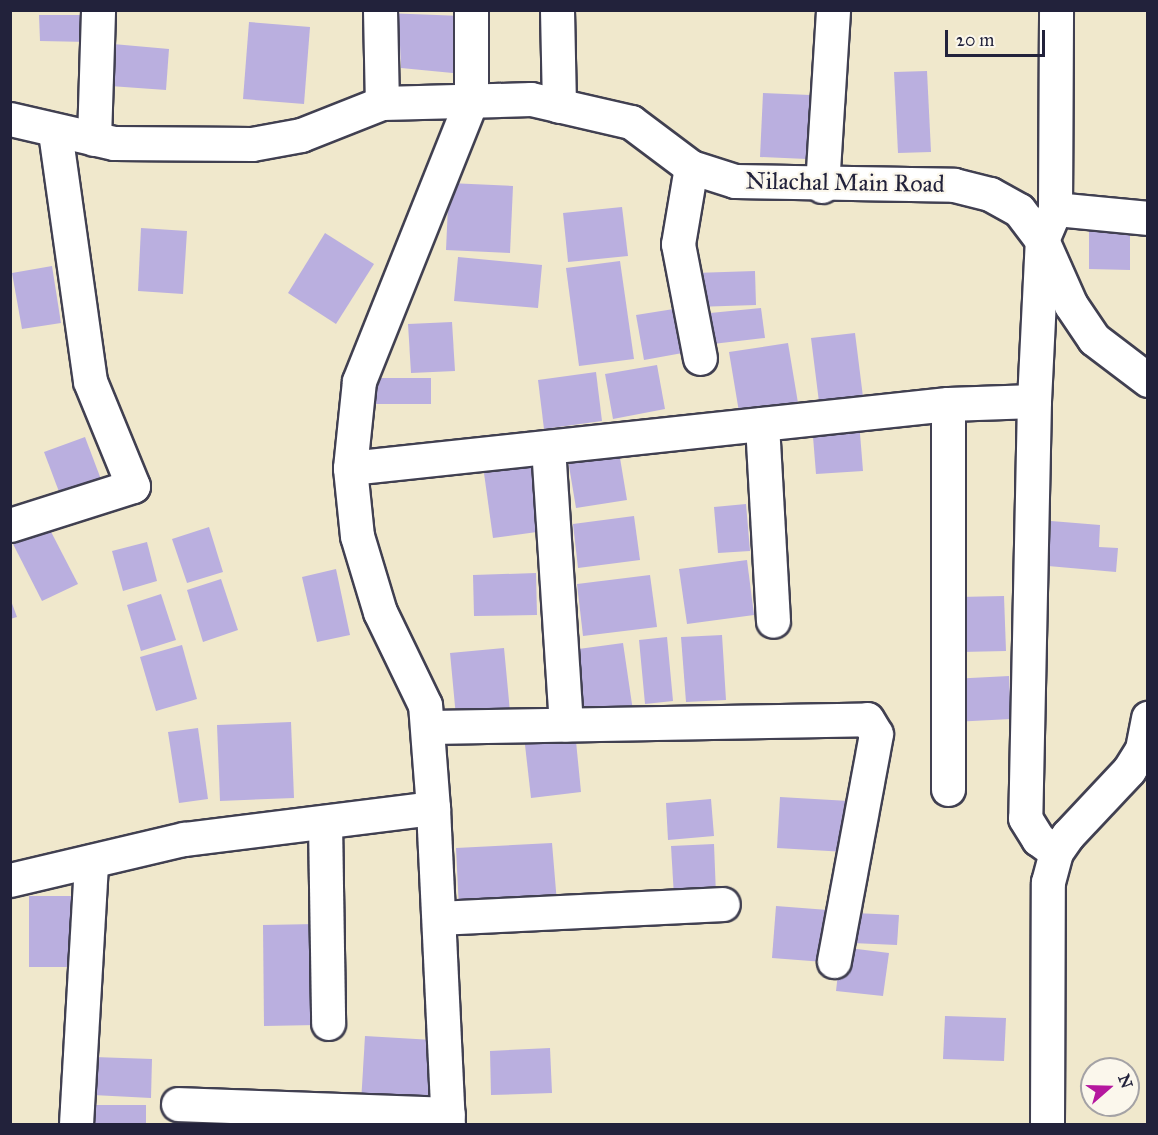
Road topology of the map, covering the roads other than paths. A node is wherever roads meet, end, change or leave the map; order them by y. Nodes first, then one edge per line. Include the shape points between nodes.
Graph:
1 (99, 10) edge
2 (380, 10) edge
3 (471, 10) edge
4 (557, 10) edge
5 (833, 10) edge
6 (1056, 10) edge
7 (471, 101) junction
8 (382, 103) junction
9 (559, 105) junction
10 (10, 119) edge
11 (55, 132) junction
12 (94, 139) junction
13 (691, 167) junction
14 (822, 186) junction
15 (1055, 209) junction
16 (1148, 218) edge
17 (1042, 240) junction
18 (700, 358) dead end
19 (1148, 380) edge
20 (1034, 401) junction
21 (948, 404) junction
22 (762, 424) junction
23 (548, 447) junction
24 (350, 468) junction
25 (10, 525) edge
26 (773, 621) dead end
27 (1148, 718) edge
28 (566, 724) junction
29 (430, 727) junction
30 (948, 789) dead end
31 (433, 808) junction
32 (325, 822) junction
33 (1056, 852) junction
34 (91, 861) junction
35 (10, 880) edge
36 (723, 904) dead end
37 (439, 918) junction
38 (834, 961) dead end
39 (328, 1023) dead end
40 (178, 1104) dead end
41 (448, 1119) edge
42 (76, 1125) edge
43 (1047, 1125) edge

1 - 12 street
2 - 8 street
3 - 7 street
4 - 9 street
5 - 14 street
6 - 15 street
7 - 8 street, Nilachal Main Road
7 - 9 street, Nilachal Main Road via 531,99
7 - 24 street via 359,381
8 - 12 street, Nilachal Main Road via 301,135 252,144
9 - 13 street, Nilachal Main Road via 631,122
10 - 11 street, Nilachal Main Road
11 - 12 street, Nilachal Main Road
11 - 25 street via 90,381 133,486
13 - 14 street, Nilachal Main Road via 735,181
13 - 18 street via 678,244
14 - 17 street, Nilachal Main Road via 963,187 990,194 1019,210
15 - 16 street
15 - 17 street
17 - 19 street, Nilachal Main Road via 1071,305 1094,339
17 - 20 street
20 - 21 street
20 - 33 street via 1025,818 1038,839
21 - 22 street
21 - 30 street
22 - 23 street
22 - 26 street
23 - 24 street
23 - 28 street
24 - 29 street via 357,536 380,612 425,705
27 - 33 street via 1142,749 1129,770
28 - 29 street
28 - 38 street via 856,717 874,725
29 - 31 street
31 - 32 street
31 - 37 street
32 - 34 street via 184,839
32 - 39 street
33 - 43 street via 1048,910
34 - 35 street
34 - 42 street
36 - 37 street
37 - 41 street
40 - 41 street

